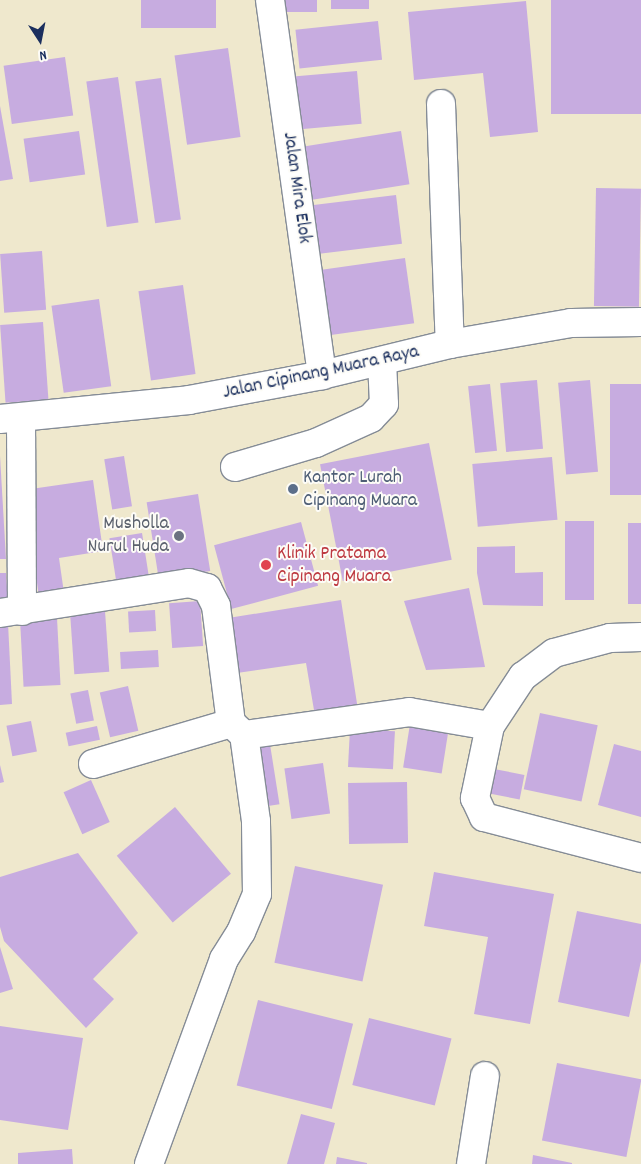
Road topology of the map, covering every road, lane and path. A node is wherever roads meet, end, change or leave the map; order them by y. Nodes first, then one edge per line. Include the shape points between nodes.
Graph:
1 (270, 0) edge
2 (441, 104) dead end
3 (641, 322) edge
4 (450, 344) junction
5 (382, 361) junction
6 (322, 375) junction
7 (11, 418) edge
8 (235, 467) dead end
9 (11, 612) edge
10 (641, 637) edge
11 (490, 726) junction
12 (238, 729) junction
13 (93, 764) dead end
14 (641, 858) edge
15 (485, 1076) dead end
16 (150, 1164) edge
17 (471, 1164) edge

1 - 6 street, Jalan Mira Elok
2 - 4 street
3 - 4 street, Jalan Cipinang Muara Raya via 571,324
4 - 5 street, Jalan Cipinang Muara Raya
5 - 6 street, Jalan Cipinang Muara Raya
5 - 8 street via 384,404 371,418 316,443
6 - 7 street, Jalan Cipinang Muara Raya via 189,400
7 - 9 street
9 - 12 street via 189,583 207,588 216,606
10 - 11 street via 610,638 554,653 523,676
11 - 12 street via 409,712
11 - 14 street via 475,798 484,817
12 - 13 street
12 - 16 street via 256,821 257,894 241,932 224,959
15 - 17 street

